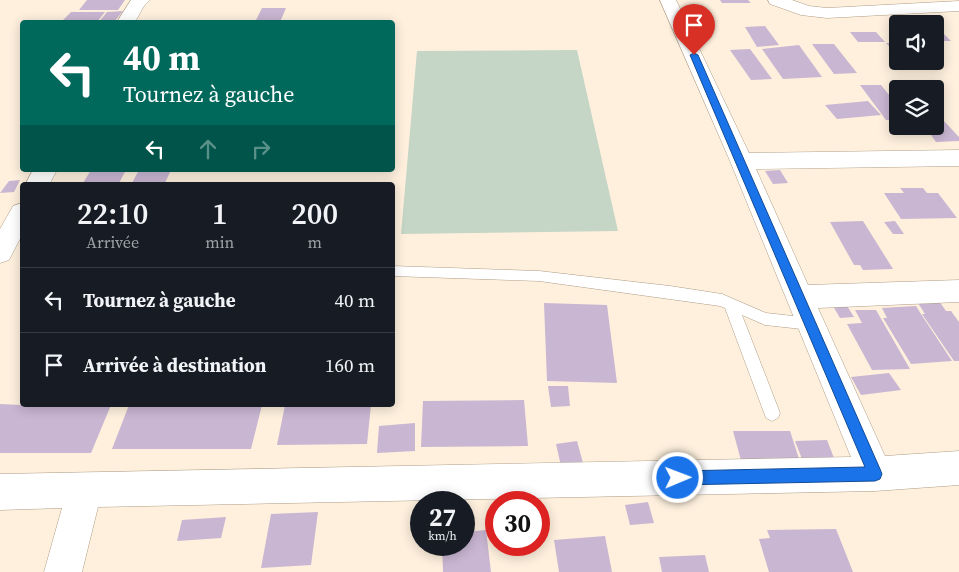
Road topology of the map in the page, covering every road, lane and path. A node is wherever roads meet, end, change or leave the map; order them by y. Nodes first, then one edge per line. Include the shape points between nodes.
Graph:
1 (142, 0) edge
2 (668, 0) edge
3 (776, 0) edge
4 (959, 6) edge
5 (127, 20) edge
6 (959, 158) edge
7 (741, 161) junction
8 (20, 216) edge
9 (0, 252) edge
10 (395, 271) edge
11 (959, 291) edge
12 (799, 297) junction
13 (731, 305) junction
14 (811, 324) junction
15 (772, 413) dead end
16 (959, 468) edge
17 (875, 474) junction
18 (85, 490) junction
19 (0, 492) edge
20 (63, 572) edge

1 - 5 street
2 - 7 street
3 - 4 street via 807,11 826,13
6 - 7 street
7 - 12 street
8 - 9 street
10 - 13 lane via 539,276 670,292 722,300
11 - 12 street
12 - 14 street
13 - 14 lane via 764,319
13 - 15 lane
14 - 17 street
16 - 17 street
17 - 18 street
18 - 19 street
18 - 20 street

